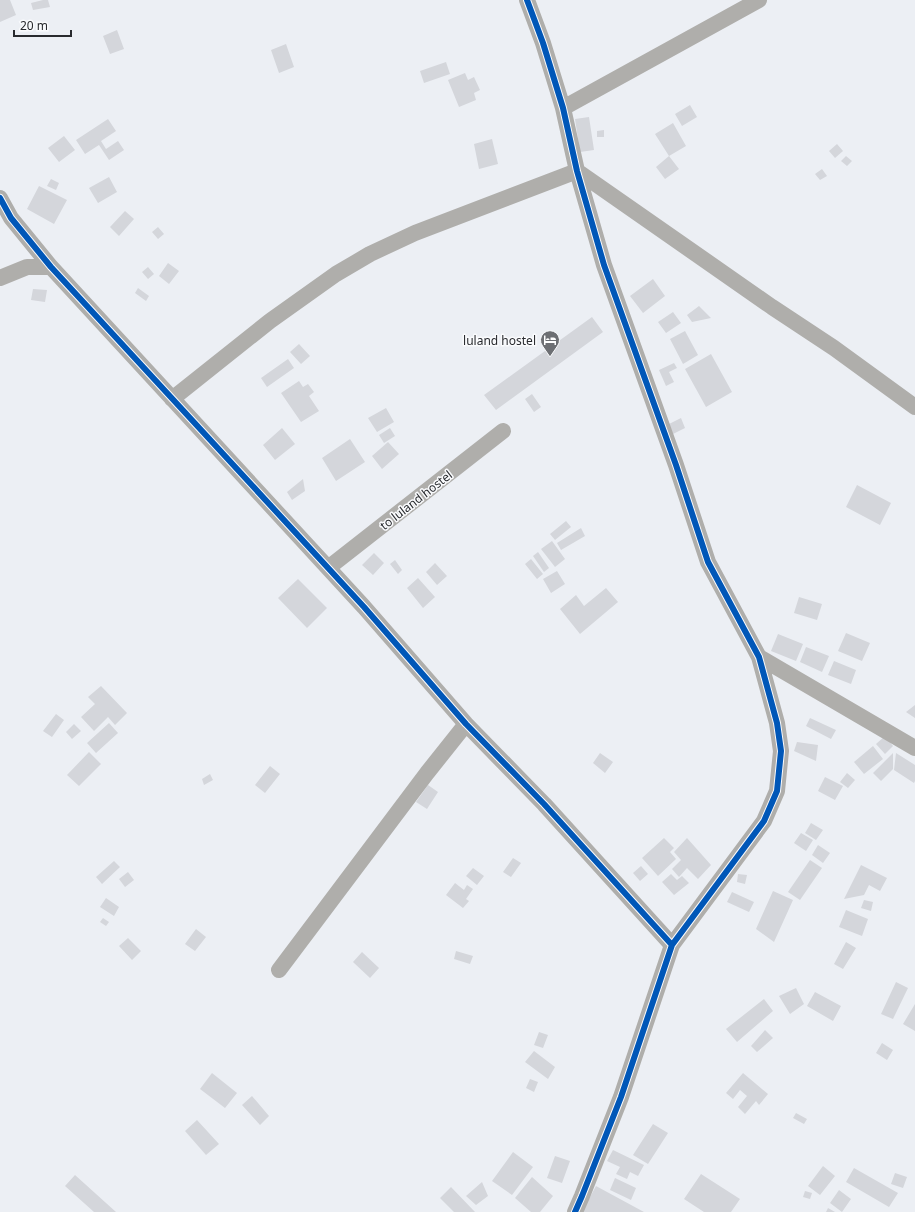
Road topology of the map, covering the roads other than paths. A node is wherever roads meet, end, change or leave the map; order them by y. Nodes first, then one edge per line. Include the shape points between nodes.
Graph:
1 (526, 0) edge
2 (759, 0) edge
3 (563, 108) junction
4 (577, 171) junction
5 (0, 198) edge
6 (51, 268) junction
7 (0, 278) edge
8 (172, 399) junction
9 (915, 407) edge
10 (503, 432) dead end
11 (328, 568) junction
12 (759, 657) junction
13 (466, 724) junction
14 (915, 748) edge
15 (672, 946) junction
16 (279, 970) dead end
17 (575, 1212) edge

1 - 3 street via 543,43
2 - 3 street
3 - 4 street
4 - 8 street via 414,233 370,254 336,274 270,321
4 - 9 street via 834,348
4 - 12 street via 604,264 708,562
5 - 6 street via 11,218
6 - 7 street via 27,267
6 - 8 street
8 - 11 street
10 - 11 street, to luland hostel
11 - 13 street
12 - 14 street
12 - 15 street via 777,723 781,751 777,791 764,821
13 - 15 street via 544,804
13 - 16 street
15 - 17 street via 621,1097

